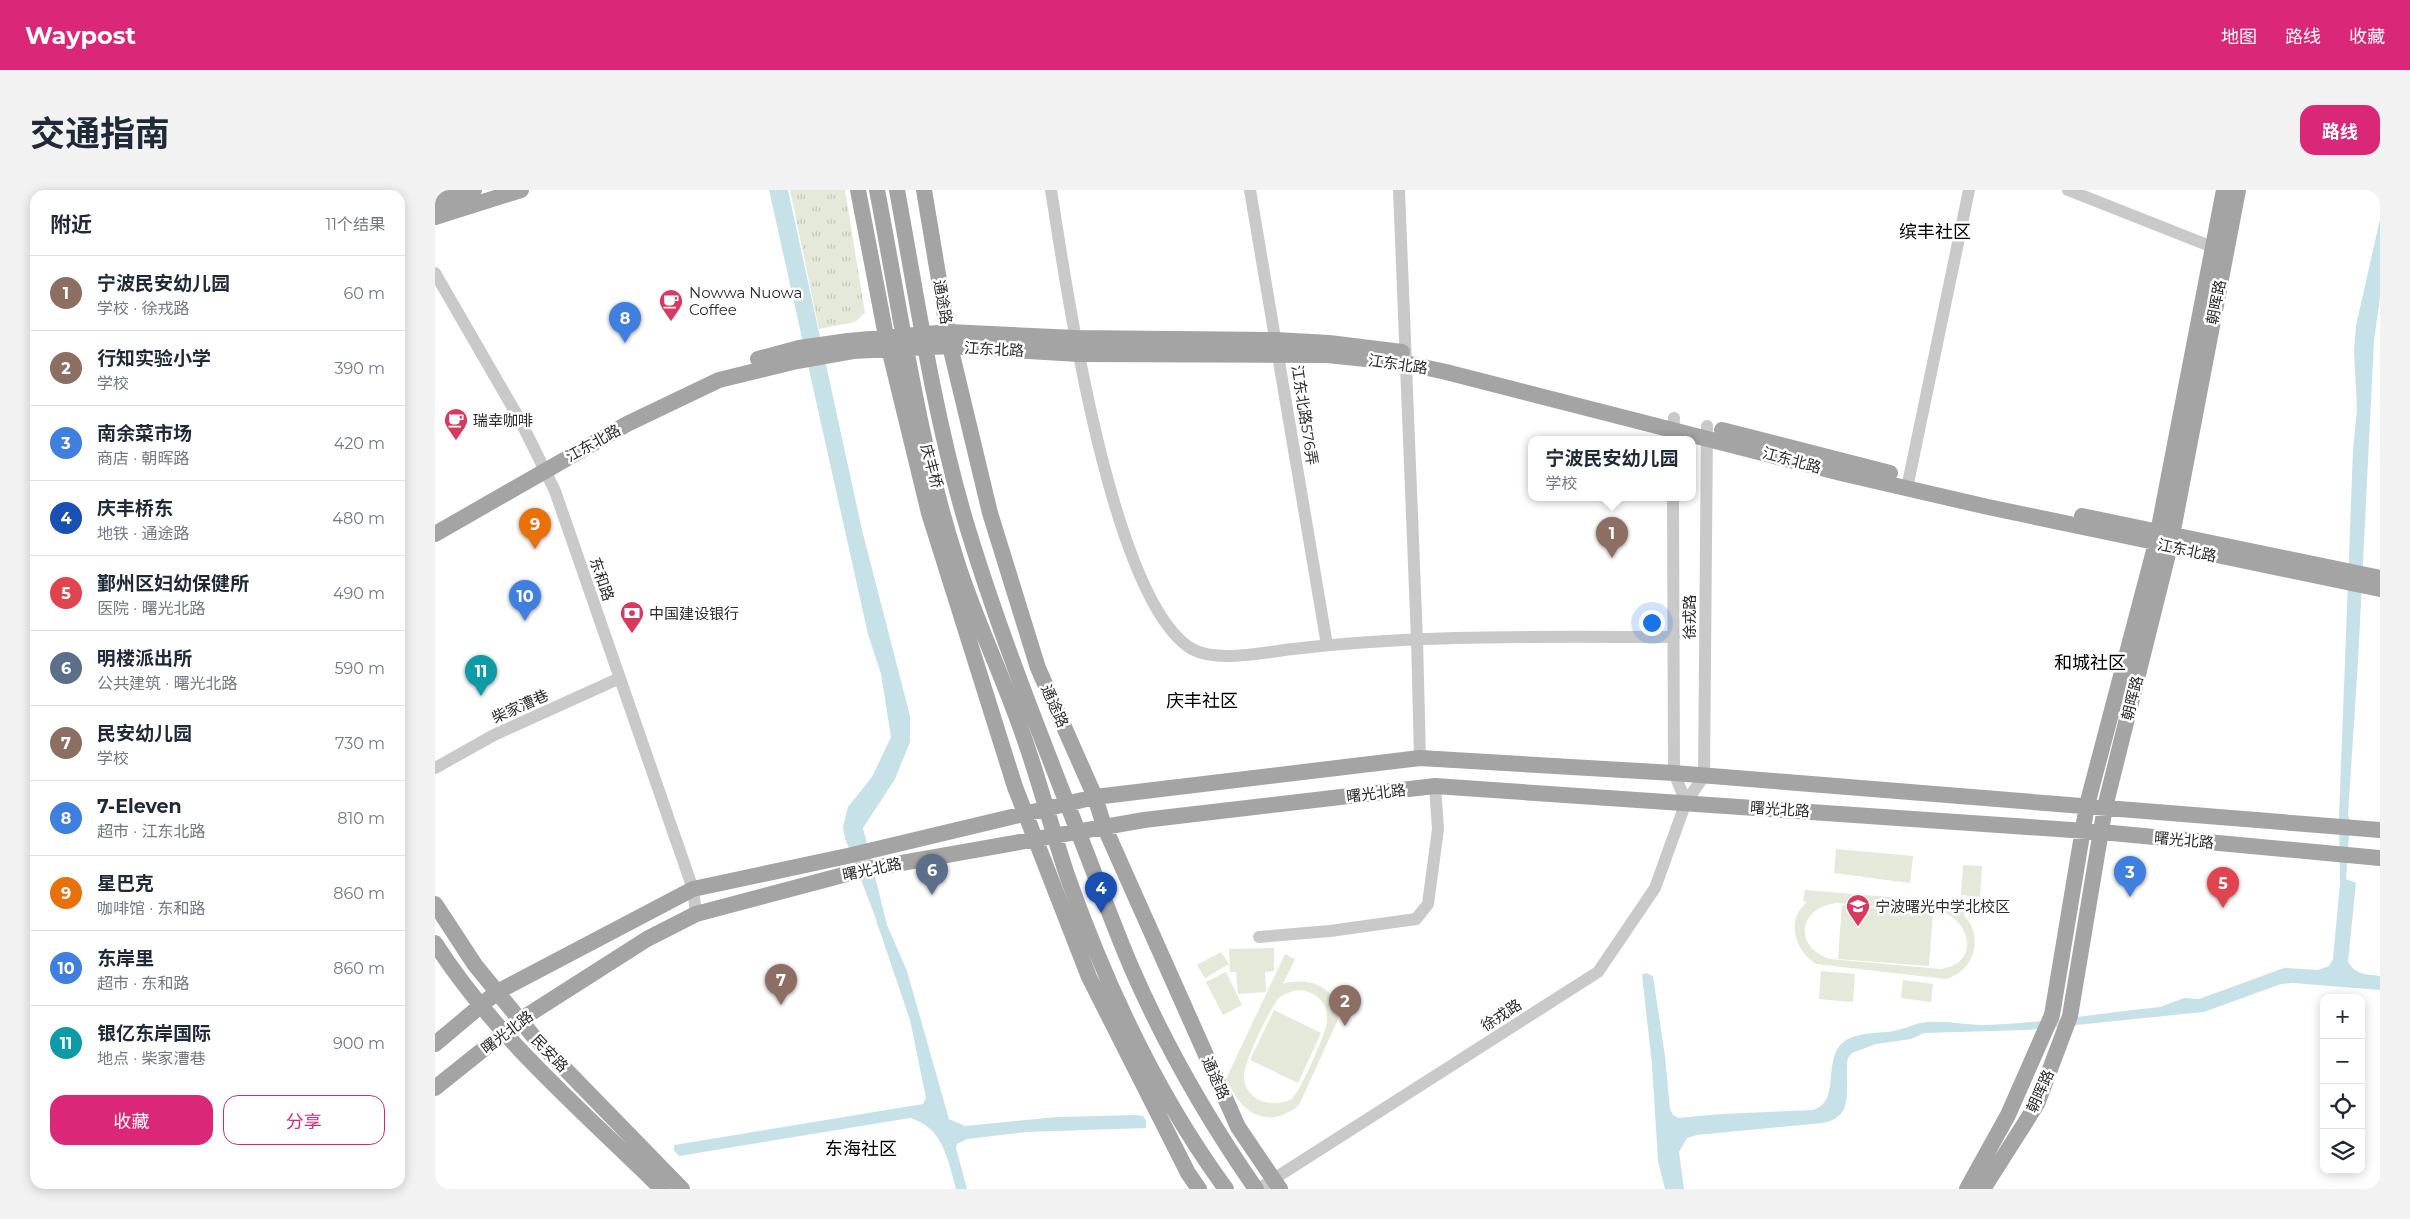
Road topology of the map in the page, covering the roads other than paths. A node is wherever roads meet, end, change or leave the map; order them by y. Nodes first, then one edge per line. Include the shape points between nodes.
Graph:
1 (474, 190) edge
2 (521, 190) edge
3 (858, 190) edge
4 (877, 190) edge
5 (897, 190) edge
6 (924, 190) edge
7 (1051, 190) edge
8 (1250, 190) edge
9 (1399, 190) edge
10 (1969, 190) edge
11 (2068, 190) edge
12 (2224, 190) edge
13 (2238, 190) edge
14 (435, 201) edge
15 (435, 217) edge
16 (2219, 250) junction
17 (435, 273) edge
18 (949, 339) junction
19 (888, 342) junction
20 (1077, 346) junction
21 (1277, 347) junction
22 (1405, 358) junction
23 (1674, 429) edge
24 (1707, 432) junction
25 (543, 466) junction
26 (1908, 483) junction
27 (1673, 501) edge
28 (435, 521) edge
29 (435, 534) edge
30 (2164, 539) junction
31 (2380, 583) edge
32 (1673, 637) junction
33 (1417, 640) junction
34 (1327, 645) junction
35 (620, 678) junction
36 (1030, 729) junction
37 (1420, 758) junction
38 (435, 768) edge
39 (1674, 773) junction
40 (1704, 776) junction
41 (1435, 786) junction
42 (1095, 797) junction
43 (1686, 802) junction
44 (1067, 804) junction
45 (2087, 806) junction
46 (2105, 807) junction
47 (1047, 809) junction
48 (1025, 815) junction
49 (1104, 826) junction
50 (2376, 829) edge
51 (1078, 831) junction
52 (2083, 831) junction
53 (2101, 832) junction
54 (1055, 835) junction
55 (1034, 840) junction
56 (2376, 857) edge
57 (693, 889) junction
58 (435, 904) edge
59 (696, 914) junction
60 (1259, 936) dead end
61 (435, 943) edge
62 (497, 992) junction
63 (481, 1007) junction
64 (520, 1020) junction
65 (504, 1033) junction
66 (435, 1044) edge
67 (435, 1088) edge
68 (1277, 1184) edge
69 (662, 1189) edge
70 (682, 1189) edge
71 (1199, 1189) edge
72 (1226, 1189) edge
73 (1257, 1189) edge
74 (1967, 1189) edge
75 (1983, 1189) edge

1 - 14 main road
2 - 15 main road
3 - 19 main road
4 - 36 main road, 庆丰桥 via 923,432 957,562
5 - 36 main road, 庆丰桥 via 941,427
6 - 18 main road, 通途路
7 - 20 street
8 - 21 street, 江东北路576弄
9 - 22 street
10 - 26 street
11 - 16 street
12 - 16 main road, 朝晖路
13 - 16 main road, 朝晖路
16 - 30 main road, 朝晖路
17 - 25 street, 东和路
18 - 19 main road, 江东北路
18 - 20 main road, 江东北路
18 - 42 main road, 通途路 via 989,513 1036,660
19 - 25 main road, 江东北路 via 798,354 714,371 621,416
19 - 48 main road via 929,513
20 - 21 main road, 江东北路
20 - 34 street via 1119,518 1150,599 1168,627 1193,649 1230,656
21 - 22 main road, 江东北路 via 1327,355
21 - 34 street, 江东北路576弄
22 - 23 main road, 江东北路
22 - 33 street
23 - 24 main road, 江东北路
24 - 26 main road, 江东北路
24 - 40 street, 徐戎路
25 - 28 main road, 江东北路
25 - 29 main road, 江东北路
25 - 35 street, 东和路
26 - 30 main road, 江东北路
27 - 32 street, 徐戎路
30 - 31 main road, 江东北路
30 - 45 main road, 朝晖路
30 - 46 main road, 朝晖路
32 - 33 street
32 - 39 street, 徐戎路
33 - 34 street
33 - 37 street
35 - 38 street, 柴家漕巷 via 495,735
35 - 57 street, 东和路
36 - 44 main road, 通途路
36 - 47 main road
37 - 39 main road, 曙光北路
37 - 42 main road, 曙光北路
39 - 40 main road, 曙光北路
39 - 43 street, 徐戎路
40 - 43 street, 徐戎路
40 - 45 main road, 曙光北路
41 - 43 main road, 曙光北路
41 - 49 main road, 曙光北路
41 - 60 street via 1438,829 1428,904 1417,919 1330,931
42 - 44 main road, 曙光北路
42 - 49 main road, 通途路
43 - 52 main road, 曙光北路
43 - 68 street, 徐戎路 via 1655,888 1598,972
44 - 47 main road, 曙光北路
44 - 51 main road, 通途路
45 - 46 main road, 曙光北路
45 - 52 main road, 朝晖路
46 - 50 main road, 曙光北路
46 - 53 main road, 朝晖路
47 - 48 main road, 曙光北路
47 - 54 main road
48 - 55 main road
48 - 57 main road, 曙光北路
49 - 51 main road, 曙光北路
49 - 68 main road, 通途路 via 1238,1127
51 - 54 main road, 曙光北路
51 - 73 main road, 通途路 via 1132,969 1175,1059 1226,1146
52 - 53 main road, 曙光北路
52 - 74 main road, 朝晖路 via 2049,1022 2008,1115
53 - 56 main road, 曙光北路
53 - 75 main road, 朝晖路 via 2068,1022 2037,1104
54 - 55 main road, 曙光北路
54 - 72 main road via 1099,958 1136,1039 1170,1103
55 - 59 main road, 曙光北路 via 862,870
55 - 71 main road via 1089,977
57 - 59 street, 东和路
57 - 62 main road, 曙光北路
58 - 62 main road, 民安路
59 - 64 main road, 曙光北路 via 647,939
61 - 63 main road, 民安路 via 457,978
62 - 63 main road, 曙光北路
62 - 64 main road, 民安路
63 - 65 main road, 民安路
63 - 66 main road, 曙光北路
64 - 65 main road, 曙光北路
64 - 70 main road, 民安路
65 - 67 main road, 曙光北路
65 - 69 main road, 民安路
68 - 73 street, 徐戎路

